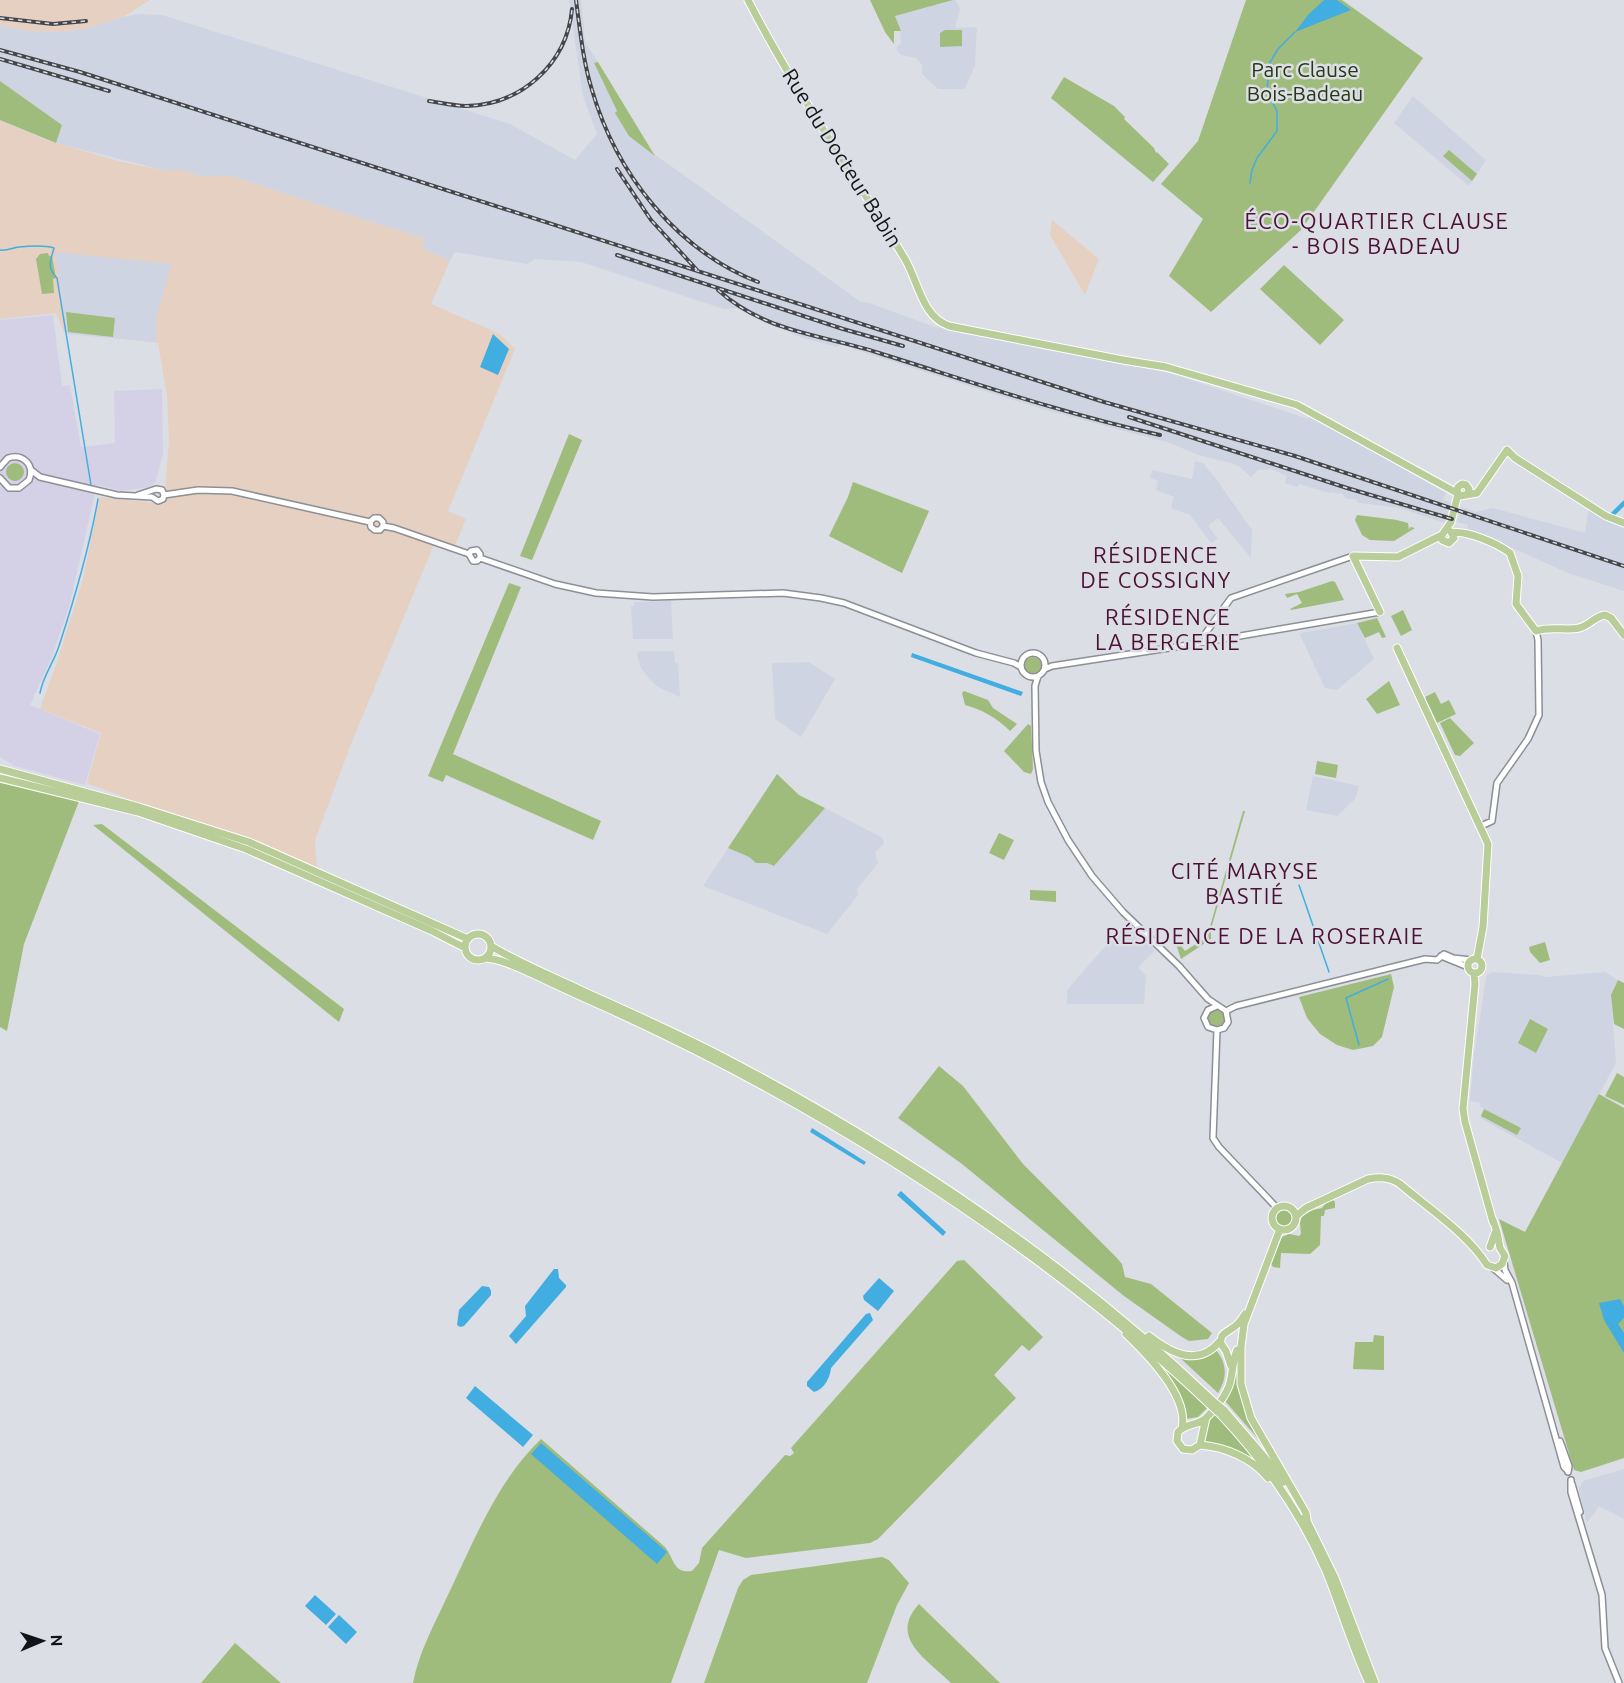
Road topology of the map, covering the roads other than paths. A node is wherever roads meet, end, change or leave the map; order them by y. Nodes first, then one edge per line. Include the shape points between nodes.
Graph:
1 (748, 0) edge
2 (0, 465) edge
3 (31, 470) junction
4 (40, 477) junction
5 (0, 478) edge
6 (29, 480) junction
7 (153, 490) junction
8 (164, 495) junction
9 (1461, 495) junction
10 (133, 497) junction
11 (152, 497) junction
12 (1624, 524) edge
13 (1449, 534) junction
14 (1353, 556) junction
15 (1380, 612) joint
16 (1536, 632) junction
17 (1624, 635) edge
18 (1206, 642) junction
19 (1397, 648) dead end
20 (1019, 664) junction
21 (1045, 666) junction
22 (1038, 676) junction
23 (1030, 677) junction
24 (1035, 686) junction
25 (0, 769) edge
26 (0, 777) edge
27 (1481, 826) junction
28 (468, 939) junction
29 (491, 946) junction
30 (465, 948) junction
31 (486, 958) junction
32 (1474, 966) junction
33 (1208, 999) junction
34 (1217, 1006) junction
35 (1209, 1008) junction
36 (1226, 1011) junction
37 (1216, 1030) junction
38 (1277, 1208) junction
39 (1294, 1213) junction
40 (1493, 1220) junction
41 (1280, 1229) junction
42 (1018, 1240) junction
43 (1466, 1240) junction
44 (1489, 1248) junction
45 (1500, 1248) junction
46 (1484, 1258) junction
47 (1504, 1262) junction
48 (1493, 1268) junction
49 (1513, 1290) junction
50 (1251, 1302) junction
51 (1106, 1313) junction
52 (1232, 1329) junction
53 (1242, 1335) junction
54 (1220, 1341) junction
55 (1239, 1349) junction
56 (1226, 1351) junction
57 (1232, 1368) junction
58 (1211, 1402) junction
59 (1222, 1413) junction
60 (1206, 1419) junction
61 (1192, 1426) junction
62 (1182, 1428) junction
63 (1201, 1433) junction
64 (1200, 1445) junction
65 (1291, 1504) junction
66 (1307, 1521) junction
67 (1369, 1683) edge
68 (1376, 1683) edge
69 (1619, 1683) edge

1 - 9 main road, Rue du Docteur Babin via 806,103 905,260 933,317 949,326 1166,367 1297,405
2 - 3 street via 8,458 19,457 27,461
3 - 4 street
3 - 6 street
4 - 6 street
4 - 10 street
5 - 6 street via 13,489
7 - 8 street via 160,489
7 - 10 street
7 - 11 street
8 - 11 street via 160,500
8 - 20 street via 232,491 370,522 380,518 383,526 469,554 472,561 480,558 555,584 596,593 653,597 783,593 844,603 986,656
9 - 12 main road via 1477,493 1507,450
9 - 13 main road
10 - 11 street
13 - 14 main road via 1398,557
13 - 16 main road via 1486,540 1510,553 1518,576 1516,604
14 - 15 main road
14 - 18 street via 1231,598 1205,634
15 - 18 street
16 - 17 main road via 1581,628 1605,615
16 - 27 street via 1539,715 1528,739 1497,783 1492,821
18 - 21 street
19 - 27 main road
20 - 21 street via 1032,653 1040,655
20 - 23 street
21 - 22 street
22 - 23 street
22 - 24 street
23 - 24 street
24 - 33 street via 1036,751 1041,782 1068,840 1103,890
25 - 28 main road via 249,842
26 - 30 main road via 138,812 246,849
27 - 32 main road via 1489,849 1483,927
28 - 29 main road via 482,934
28 - 30 main road
29 - 31 main road
29 - 42 main road via 671,1031 784,1090 906,1162
30 - 31 main road via 475,960
31 - 51 main road via 524,971 670,1037 818,1116 916,1176
32 - 36 street via 1441,956 1236,1005
32 - 40 main road via 1479,986 1464,1087 1464,1114
33 - 34 street
33 - 35 street
34 - 35 street
34 - 36 street
35 - 37 street via 1205,1021
36 - 37 street via 1226,1025
37 - 38 street via 1213,1138
38 - 39 main road via 1285,1206
38 - 41 main road via 1272,1218
39 - 41 main road via 1292,1227
39 - 43 main road via 1379,1177 1400,1184
40 - 44 main road via 1495,1237
40 - 45 main road
41 - 50 main road
42 - 54 main road via 1171,1352 1186,1356 1202,1353 1212,1350
42 - 58 main road via 1131,1325
43 - 44 main road
43 - 46 main road
44 - 45 main road
44 - 46 main road
45 - 47 main road
46 - 48 main road
47 - 48 main road
47 - 49 street
48 - 49 street
49 - 69 street via 1554,1430 1569,1466 1571,1492 1602,1595 1605,1648
50 - 52 main road
50 - 53 main road
51 - 58 main road
51 - 62 main road via 1162,1372 1183,1414
52 - 53 main road
52 - 54 main road via 1222,1334
53 - 55 main road
54 - 56 main road
55 - 56 main road
55 - 57 main road
55 - 66 main road via 1241,1384 1251,1418
56 - 57 main road
57 - 60 main road via 1225,1394
58 - 59 main road, bridge
59 - 65 main road
59 - 66 main road via 1266,1459
60 - 61 main road
60 - 63 main road
61 - 62 main road
61 - 63 main road
62 - 64 main road via 1177,1437 1183,1449 1192,1450
63 - 64 main road
64 - 65 main road via 1244,1458 1263,1472 1286,1503
65 - 67 main road via 1325,1569
66 - 68 main road via 1335,1578

